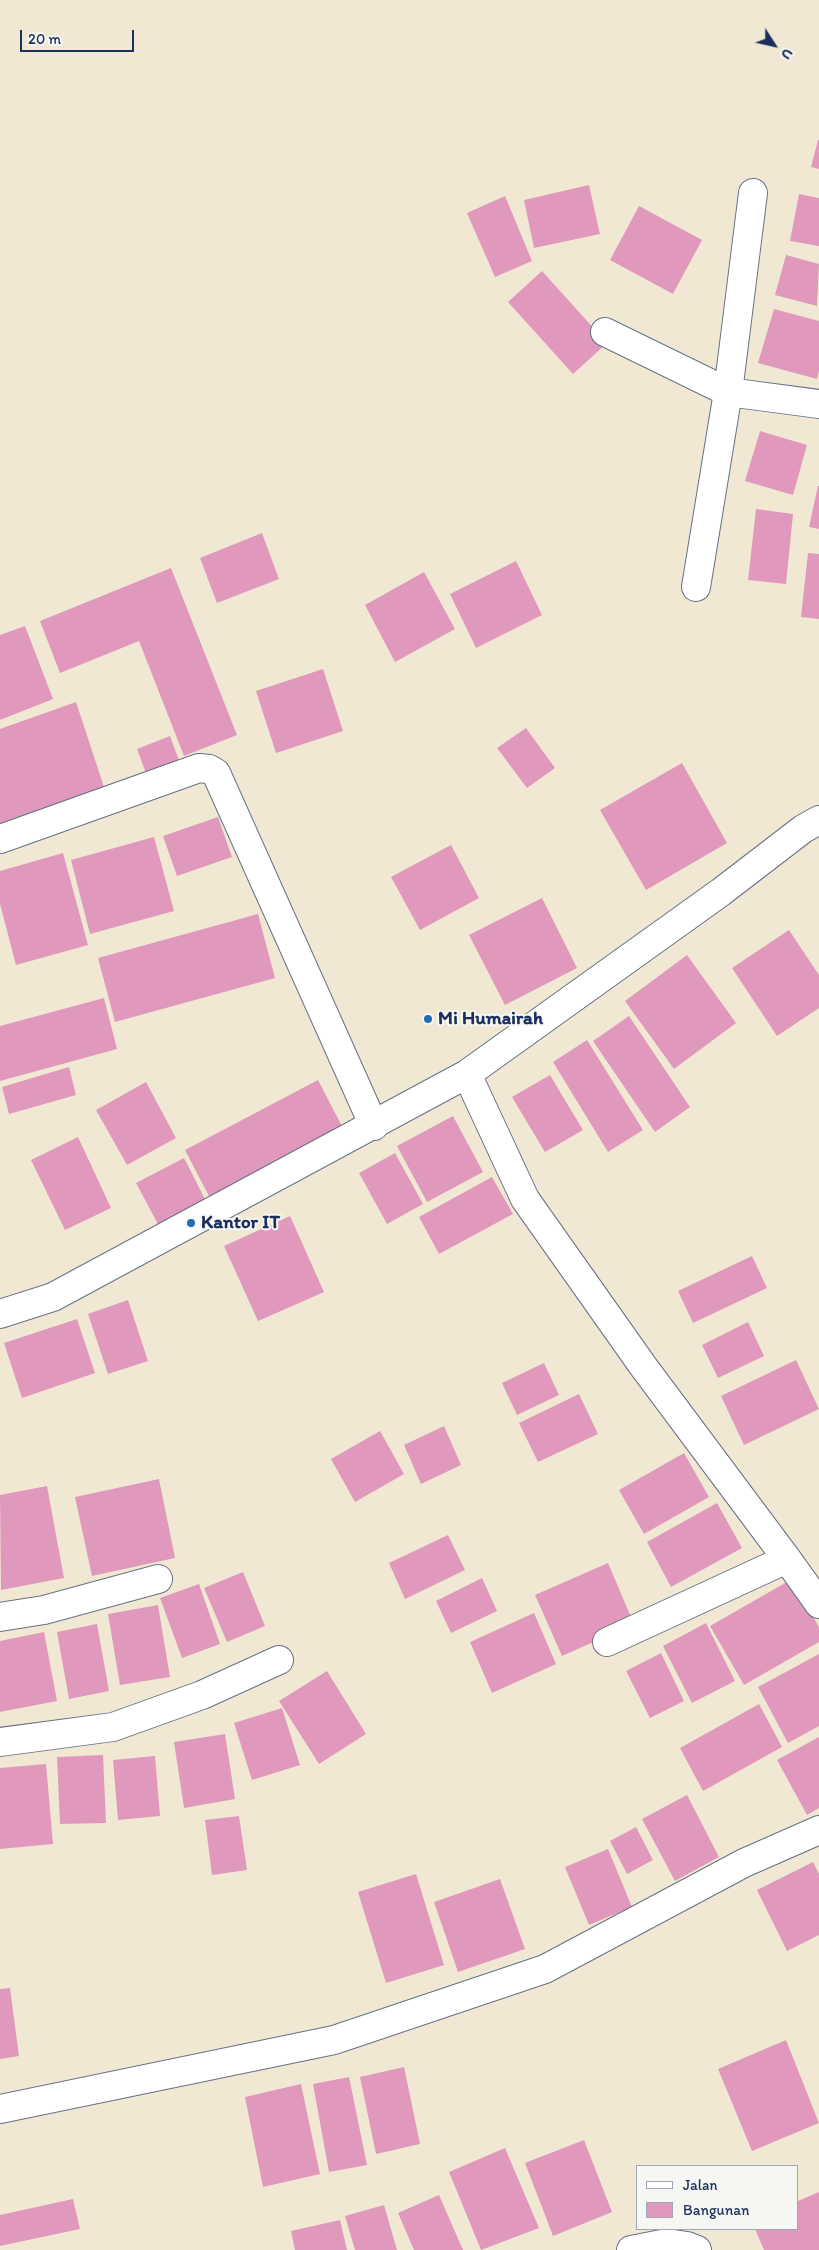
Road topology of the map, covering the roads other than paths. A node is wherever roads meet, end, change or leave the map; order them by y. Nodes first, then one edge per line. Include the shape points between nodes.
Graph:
1 (752, 193) dead end
2 (605, 332) dead end
3 (728, 392) junction
4 (819, 404) edge
5 (696, 588) dead end
6 (819, 820) edge
7 (0, 839) edge
8 (467, 1074) junction
9 (374, 1126) junction
10 (0, 1314) edge
11 (787, 1559) junction
12 (158, 1579) dead end
13 (819, 1604) edge
14 (0, 1616) edge
15 (607, 1642) dead end
16 (279, 1660) dead end
17 (0, 1742) edge
18 (819, 1830) edge
19 (0, 2109) edge
20 (631, 2250) edge
21 (697, 2250) edge

1 - 3 street
2 - 3 street
3 - 4 street
3 - 5 street
6 - 8 street
7 - 9 street via 199,768 216,772
8 - 9 street
8 - 11 street via 525,1199
9 - 10 street via 53,1297
11 - 13 street
11 - 15 street
12 - 14 street via 44,1610
16 - 17 street via 202,1695 113,1727
18 - 19 street via 744,1863 545,1969 334,2040
20 - 21 street via 667,2243

